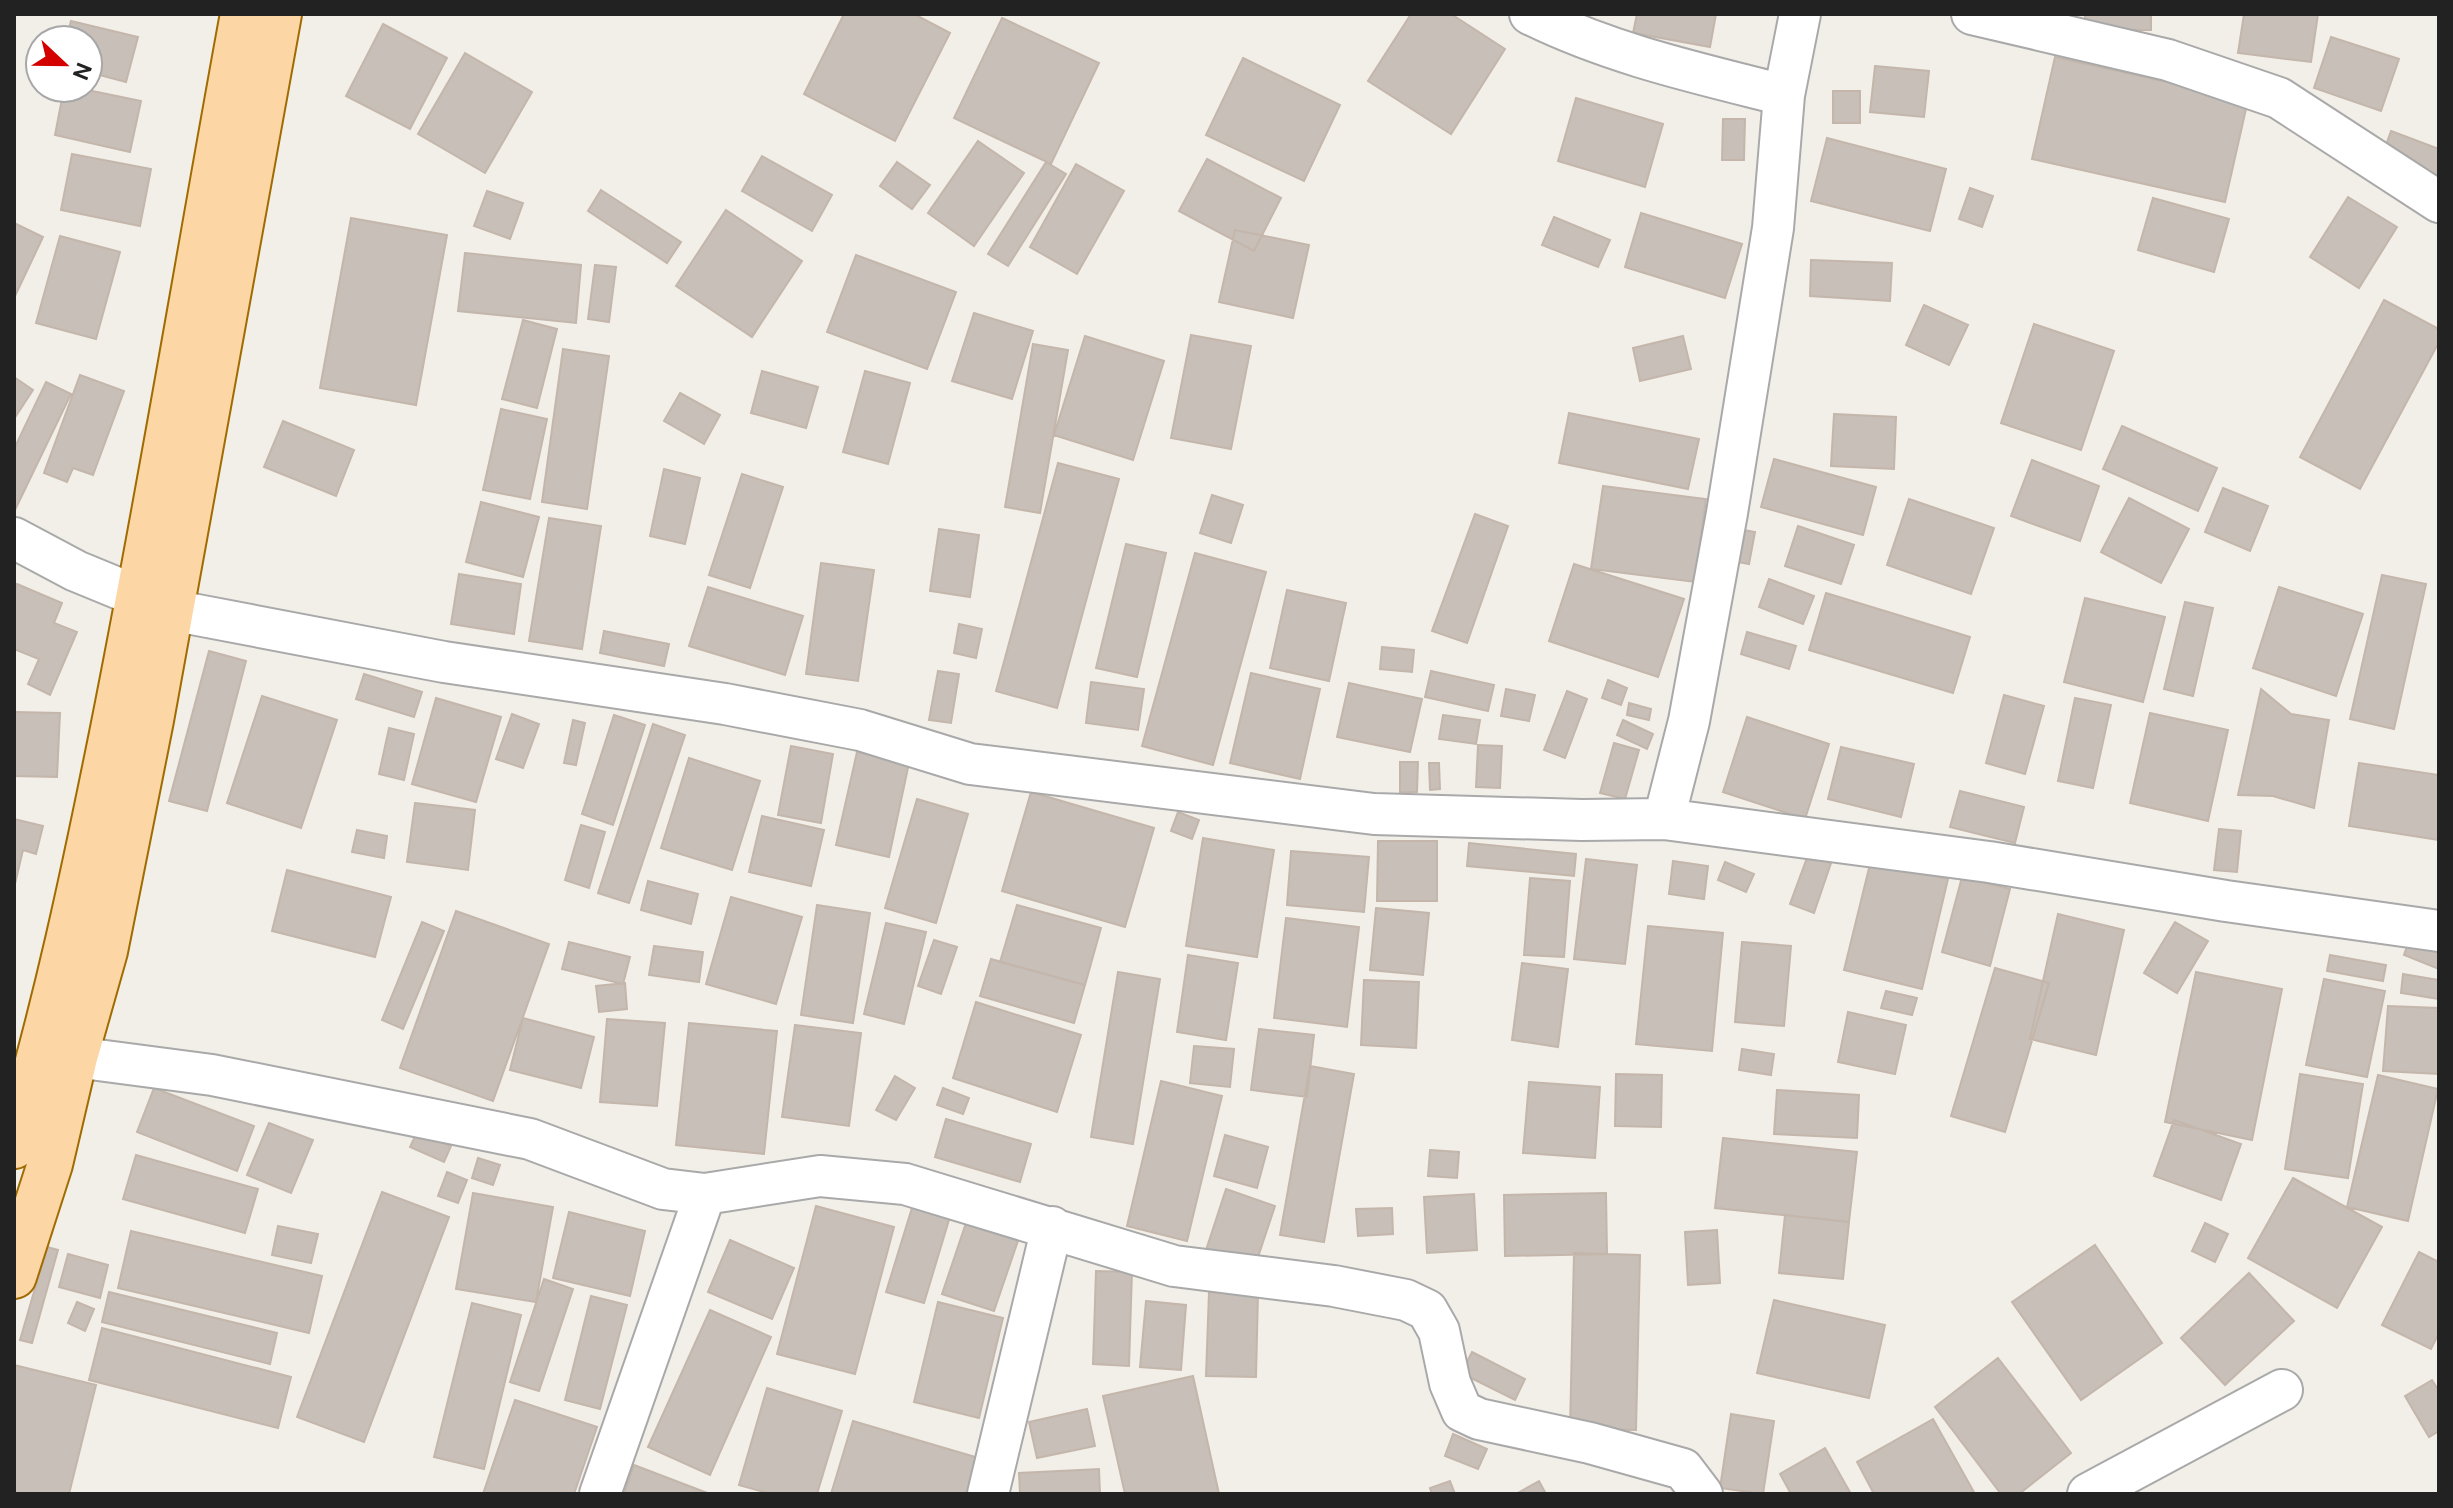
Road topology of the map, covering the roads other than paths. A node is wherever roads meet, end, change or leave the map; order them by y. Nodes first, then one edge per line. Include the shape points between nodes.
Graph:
1 (243, 14) edge
2 (279, 14) edge
3 (1530, 14) edge
4 (1800, 14) edge
5 (1972, 14) edge
6 (1784, 95) junction
7 (2439, 202) edge
8 (14, 538) edge
9 (155, 604) junction
10 (1664, 819) junction
11 (2439, 931) edge
12 (75, 1057) junction
13 (14, 1146) edge
14 (705, 1194) junction
15 (1052, 1227) junction
16 (14, 1276) edge
17 (2282, 1390) dead end
18 (600, 1494) edge
19 (988, 1494) edge
20 (1702, 1494) edge
21 (2088, 1494) edge

1 - 9 main road
2 - 9 main road
3 - 6 street via 1648,61
4 - 6 street
5 - 7 street via 2168,60 2279,98
6 - 10 street via 1773,228 1727,513 1689,721
8 - 9 street
9 - 10 street via 444,662 830,724 970,764 1374,814
9 - 12 main road via 105,951
9 - 13 main road
10 - 11 street
12 - 14 street via 212,1075 530,1139 663,1189
12 - 16 main road via 50,1164
14 - 15 street via 820,1176 905,1184
14 - 18 street
15 - 19 street
15 - 20 street via 1174,1266 1406,1300 1427,1310 1439,1331 1462,1411 1683,1469
17 - 21 street

